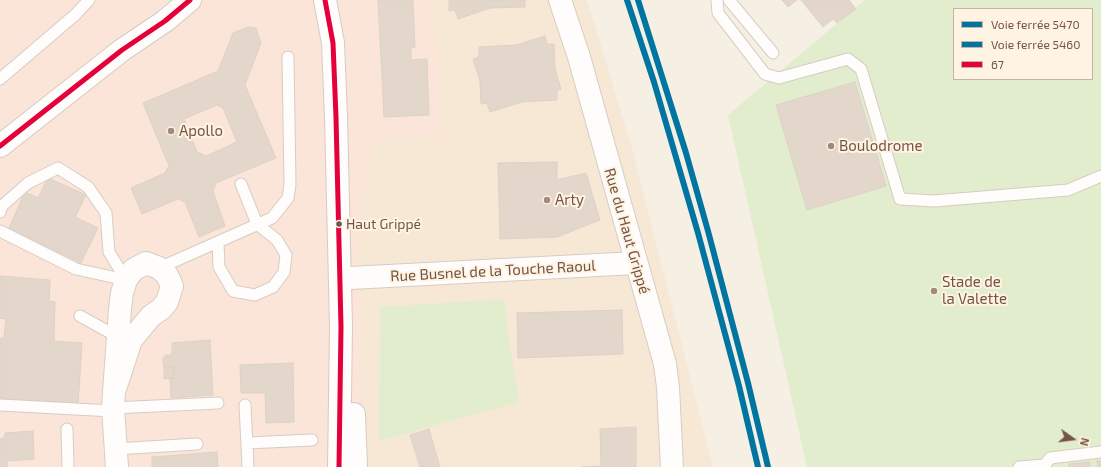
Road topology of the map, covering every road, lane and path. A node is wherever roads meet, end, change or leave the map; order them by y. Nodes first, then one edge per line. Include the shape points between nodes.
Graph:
1 (89, 0) edge
2 (169, 0) edge
3 (190, 0) edge
4 (325, 0) edge
5 (339, 0) edge
6 (560, 0) edge
7 (718, 0) edge
8 (729, 0) edge
9 (122, 50) junction
10 (773, 54) dead end
11 (288, 57) dead end
12 (0, 79) edge
13 (0, 146) edge
14 (1101, 176) edge
15 (241, 184) dead end
16 (0, 212) edge
17 (257, 224) junction
18 (0, 231) edge
19 (218, 242) junction
20 (636, 263) junction
21 (160, 268) junction
22 (350, 278) junction
23 (126, 280) junction
24 (80, 316) dead end
25 (118, 336) junction
26 (218, 403) dead end
27 (114, 404) junction
28 (0, 405) edge
29 (245, 405) dead end
30 (67, 429) dead end
31 (312, 440) dead end
32 (247, 443) junction
33 (197, 444) dead end
34 (1101, 452) edge
35 (116, 458) edge
36 (68, 467) edge
37 (248, 467) edge
38 (340, 467) edge
39 (356, 467) edge
40 (672, 467) edge
41 (1019, 467) edge

1 - 12 lane
2 - 9 street
3 - 9 street via 165,21
4 - 38 street via 333,43 336,117 341,327
5 - 22 street via 343,40
6 - 20 street, Rue du Haut Grippé via 579,56
7 - 14 lane via 718,13 765,74 778,78 848,59 861,69 900,199 934,201 1068,190
8 - 10 lane
9 - 13 street
11 - 17 lane via 288,198 272,218
15 - 17 lane
16 - 23 lane via 2,206 28,183 58,168 88,187 106,213 109,252
17 - 19 lane
17 - 19 lane via 277,240 286,255 284,272 273,287 255,295 233,291 219,268
18 - 23 lane via 76,269
19 - 21 lane
20 - 22 street, Rue Busnel de la Touche Raoul
20 - 40 street, Rue du Haut Grippé via 665,364
21 - 23 street via 146,263 133,270
21 - 27 street via 168,275 172,286 167,302 131,340
22 - 39 street
23 - 25 street
24 - 25 lane
25 - 27 street
26 - 27 lane
27 - 28 lane
27 - 35 street
29 - 32 lane
30 - 36 lane
31 - 32 lane
32 - 37 lane
33 - 35 lane
34 - 41 lane via 1050,458 1044,465

